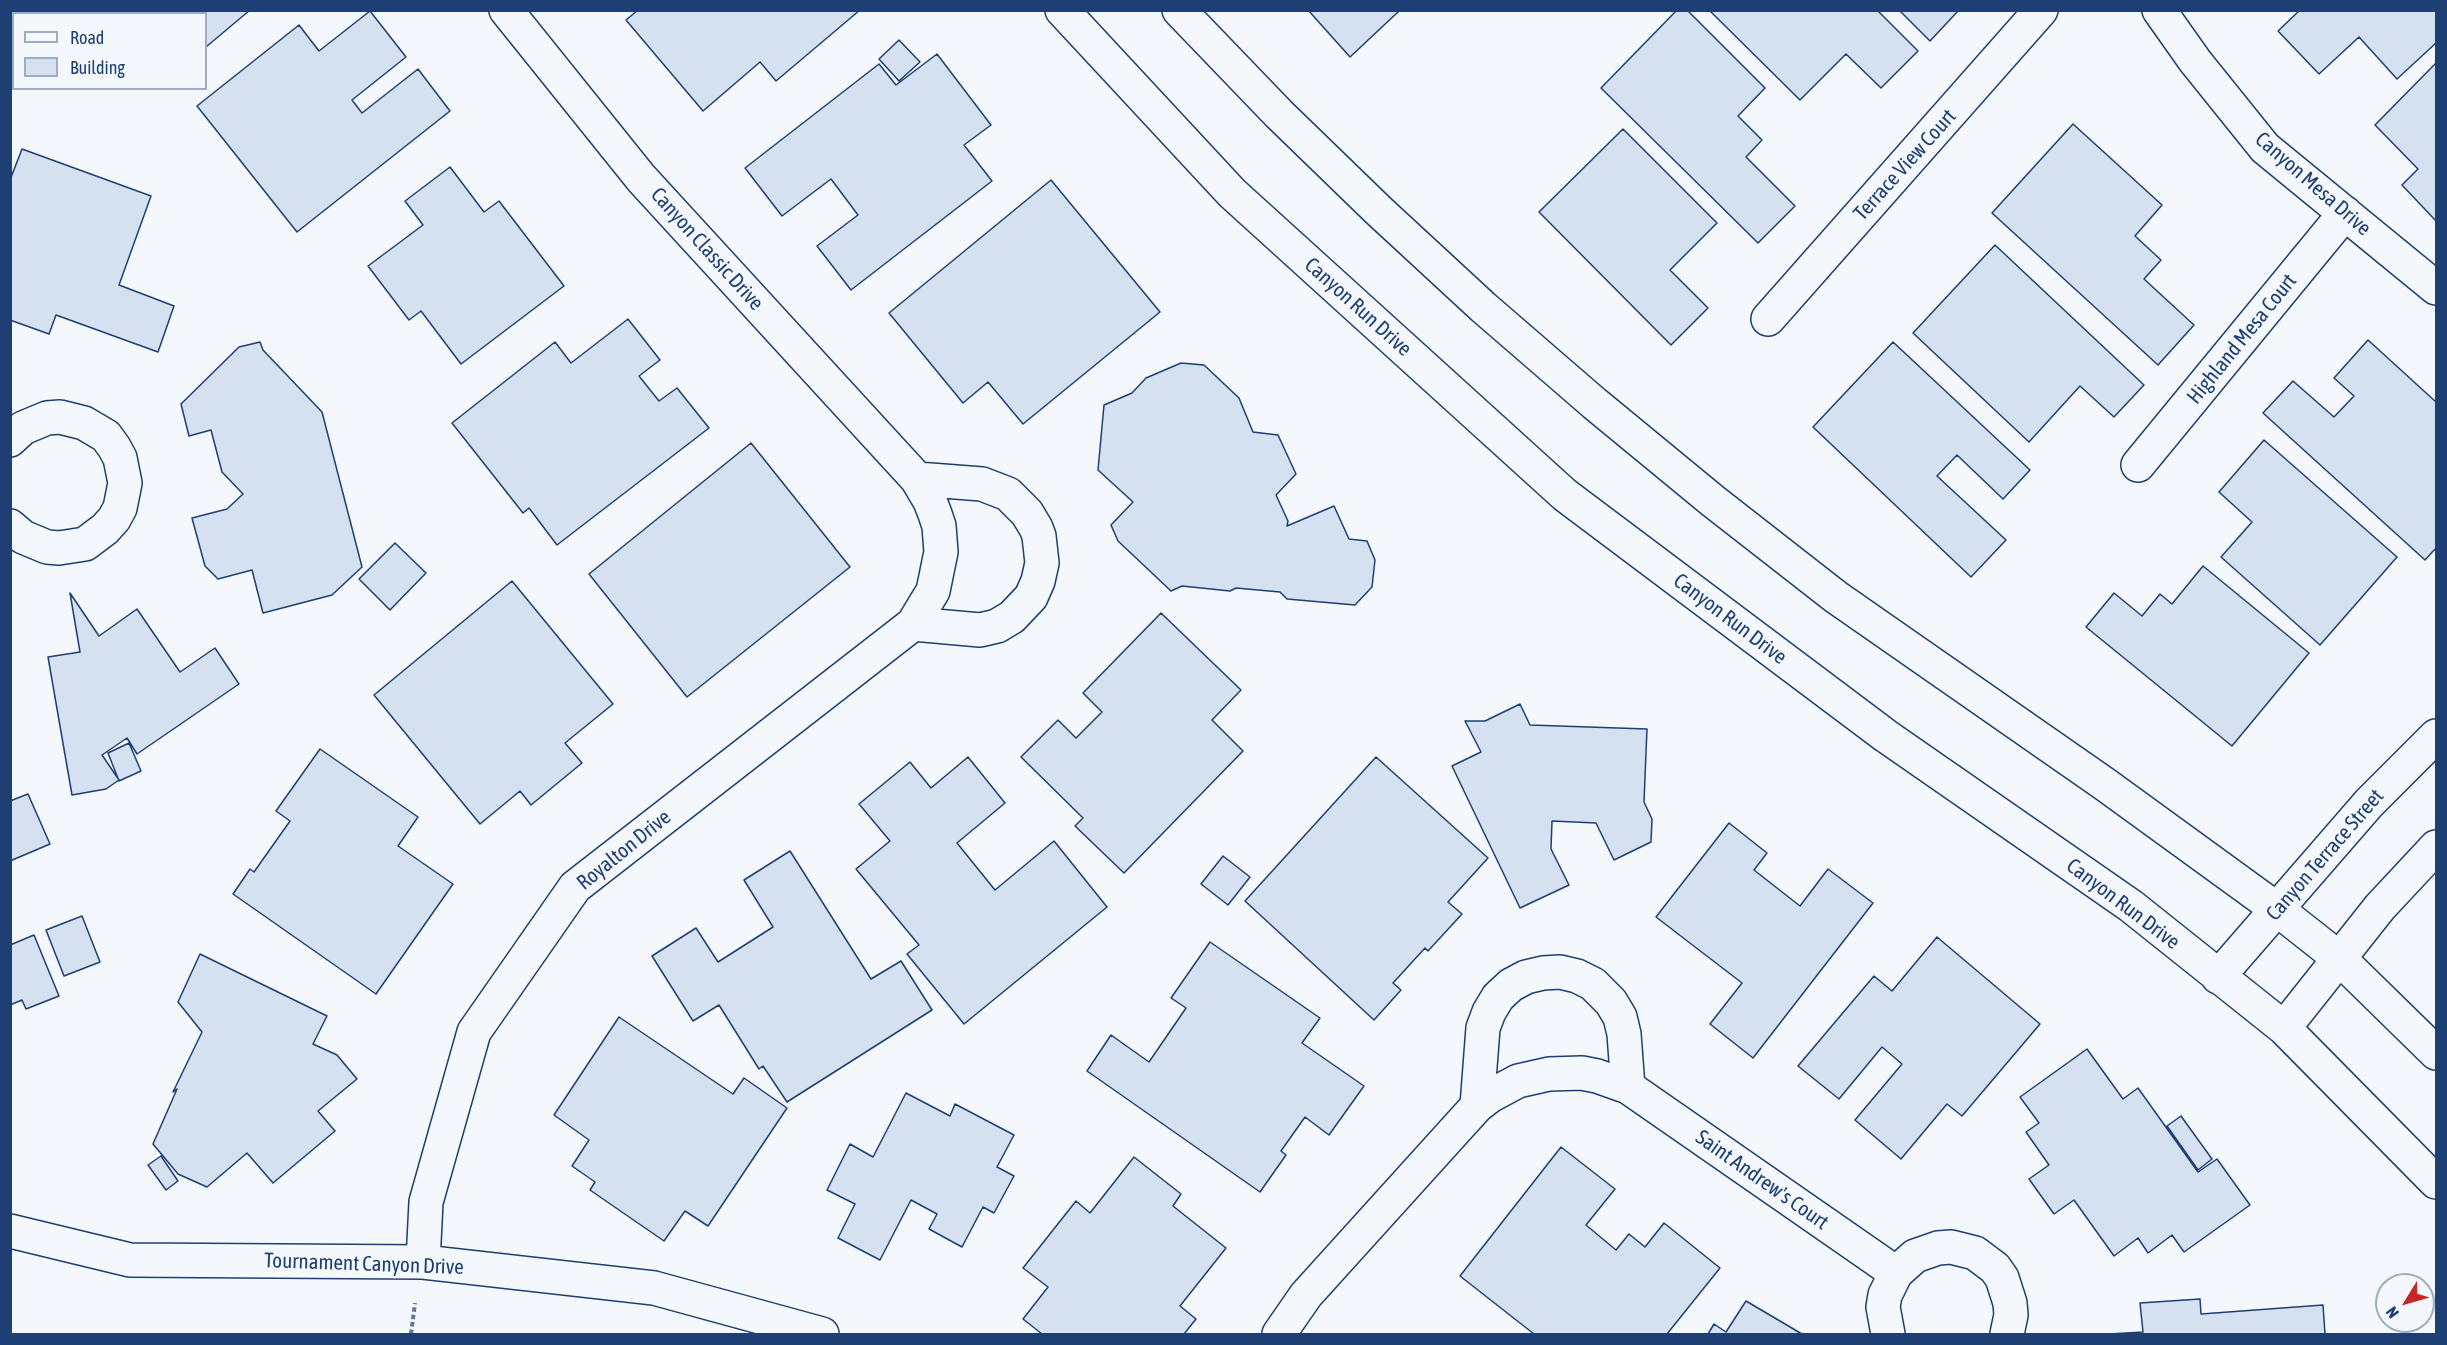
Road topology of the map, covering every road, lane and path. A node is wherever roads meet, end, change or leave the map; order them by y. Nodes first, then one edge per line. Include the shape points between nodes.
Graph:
1 (506, 10) edge
2 (1062, 10) edge
3 (1179, 10) edge
4 (2041, 10) edge
5 (2159, 10) edge
6 (2345, 213) junction
7 (2436, 288) edge
8 (1768, 319) dead end
9 (10, 440) edge
10 (2138, 465) dead end
11 (917, 479) junction
12 (10, 526) edge
13 (941, 552) joint
14 (913, 624) junction
15 (2433, 746) edge
16 (2436, 847) edge
17 (2278, 910) junction
18 (2340, 959) junction
19 (2218, 977) junction
20 (2284, 1028) junction
21 (2436, 1053) edge
22 (1628, 1087) junction
23 (1477, 1106) junction
24 (2436, 1182) edge
25 (10, 1231) edge
26 (423, 1262) junction
27 (1896, 1273) junction
28 (822, 1335) edge
29 (1279, 1335) edge
30 (1888, 1335) edge
31 (2007, 1335) edge

1 - 11 street, Canyon Classic Drive via 641,178
2 - 19 street, Canyon Run Drive via 1232,194 1565,495 1886,736 2131,906
3 - 17 street via 1279,114 1448,274 1713,501 1836,597
4 - 8 street, Terrace View Court
5 - 6 street, Canyon Mesa Drive via 2194,61 2265,148
6 - 7 street, Canyon Mesa Drive
6 - 10 street, Highland Mesa Court
9 - 12 street via 23,428 47,418 84,423 106,436 114,447 125,483 114,519 85,544 47,547 23,537
11 - 13 street, Canyon Classic Drive via 935,513
11 - 14 street via 982,484 1008,494 1027,513 1040,536 1042,563 1031,597 1005,622 980,630
13 - 14 street, Royalton Drive via 933,591
14 - 26 street, Royalton Drive via 575,887 474,1032 426,1202
15 - 17 street, Canyon Terrace Street via 2369,803
16 - 18 street via 2380,907
17 - 18 street
17 - 19 street, Canyon Terrace Street
18 - 20 street
18 - 21 street
19 - 20 street, Canyon Run Drive
20 - 24 street, Canyon Run Drive
22 - 23 street, Saint Andrew's Court via 1582,1073 1549,1074 1518,1082
22 - 23 street via 1624,1034 1611,1002 1593,984 1577,976 1543,973 1511,986 1489,1012 1483,1028
22 - 27 street, Saint Andrew's Court
23 - 29 street, Saint Andrew's Court via 1306,1295
25 - 26 street, Tournament Canyon Drive via 130,1260
26 - 28 street, Tournament Canyon Drive via 654,1288
27 - 30 street via 1883,1307
27 - 31 street via 1915,1256 1938,1248 1975,1253 1995,1268 2007,1290 2011,1315

